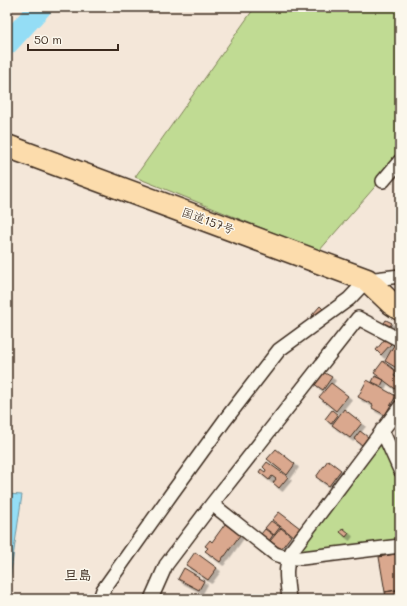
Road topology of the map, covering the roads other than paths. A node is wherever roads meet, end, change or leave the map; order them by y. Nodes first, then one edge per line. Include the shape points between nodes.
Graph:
1 (7, 146) edge
2 (400, 161) edge
3 (383, 181) dead end
4 (400, 276) edge
5 (363, 279) junction
6 (400, 309) edge
7 (400, 340) edge
8 (400, 407) edge
9 (382, 430) junction
10 (400, 470) edge
11 (212, 504) junction
12 (400, 546) edge
13 (288, 558) junction
14 (100, 599) edge
15 (151, 599) edge
16 (289, 599) edge

1 - 5 highway, 国道157号
2 - 3 street
4 - 5 street
5 - 6 highway, 国道157号
5 - 14 street via 349,299 279,350 146,529
7 - 11 street via 358,318
8 - 9 street
9 - 10 street
9 - 13 street
11 - 13 street via 275,554
11 - 15 street via 166,565
12 - 13 street
13 - 16 street via 286,569

